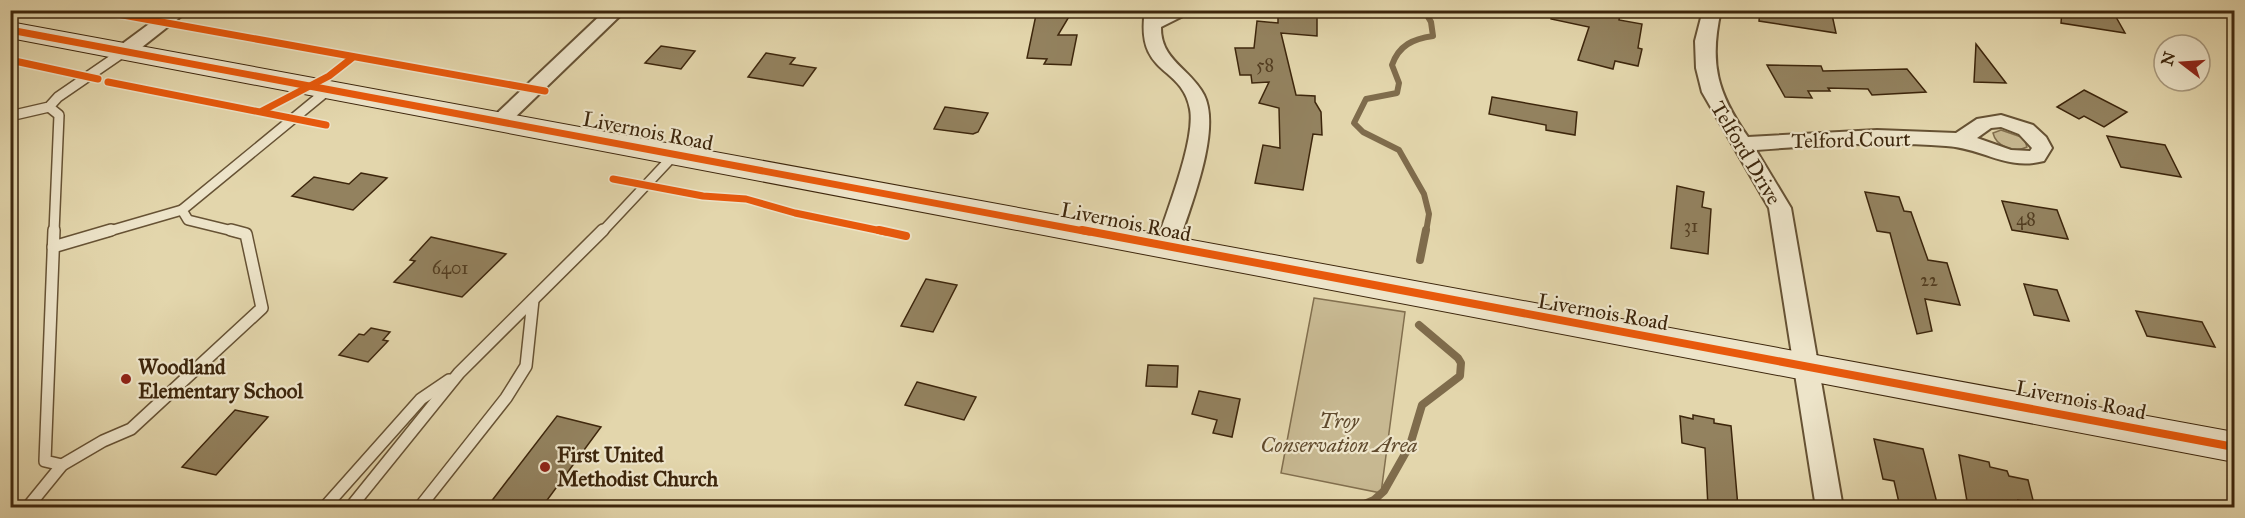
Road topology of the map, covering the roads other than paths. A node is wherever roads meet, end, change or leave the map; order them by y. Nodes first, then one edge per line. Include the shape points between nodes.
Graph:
1 (180, 10) edge
2 (617, 10) edge
3 (1186, 10) edge
4 (1712, 10) edge
5 (1152, 18) edge
6 (10, 30) edge
7 (125, 51) junction
8 (328, 90) junction
9 (48, 107) junction
10 (10, 116) edge
11 (500, 121) junction
12 (1960, 140) dead end
13 (1743, 144) junction
14 (676, 153) junction
15 (182, 210) junction
16 (53, 247) junction
17 (1166, 248) junction
18 (533, 300) junction
19 (1806, 367) junction
20 (459, 373) junction
21 (2235, 447) edge
22 (62, 465) junction
23 (27, 507) edge
24 (324, 507) edge
25 (350, 507) edge
26 (419, 507) edge
27 (1830, 507) edge

1 - 7 street
2 - 11 street
3 - 5 street
4 - 13 street, Telford Drive via 1704,71 1718,107
5 - 17 street via 1154,48 1191,89 1201,117
6 - 7 street, Livernois Road
7 - 8 street, Livernois Road
7 - 9 lane
8 - 11 street, Livernois Road
8 - 15 lane
9 - 10 lane
9 - 16 lane via 59,115
11 - 14 street, Livernois Road
12 - 13 street, Telford Court via 1836,138
13 - 19 street, Telford Drive via 1780,208
14 - 17 street, Livernois Road
14 - 18 lane
15 - 16 lane
15 - 22 lane via 188,220 246,234 262,308 131,429
16 - 22 lane via 45,461
17 - 19 street, Livernois Road
18 - 20 lane
18 - 26 lane via 526,366 506,398
19 - 21 street, Livernois Road
19 - 27 street, Telford Drive
20 - 24 lane via 421,399
20 - 25 lane
22 - 23 lane

